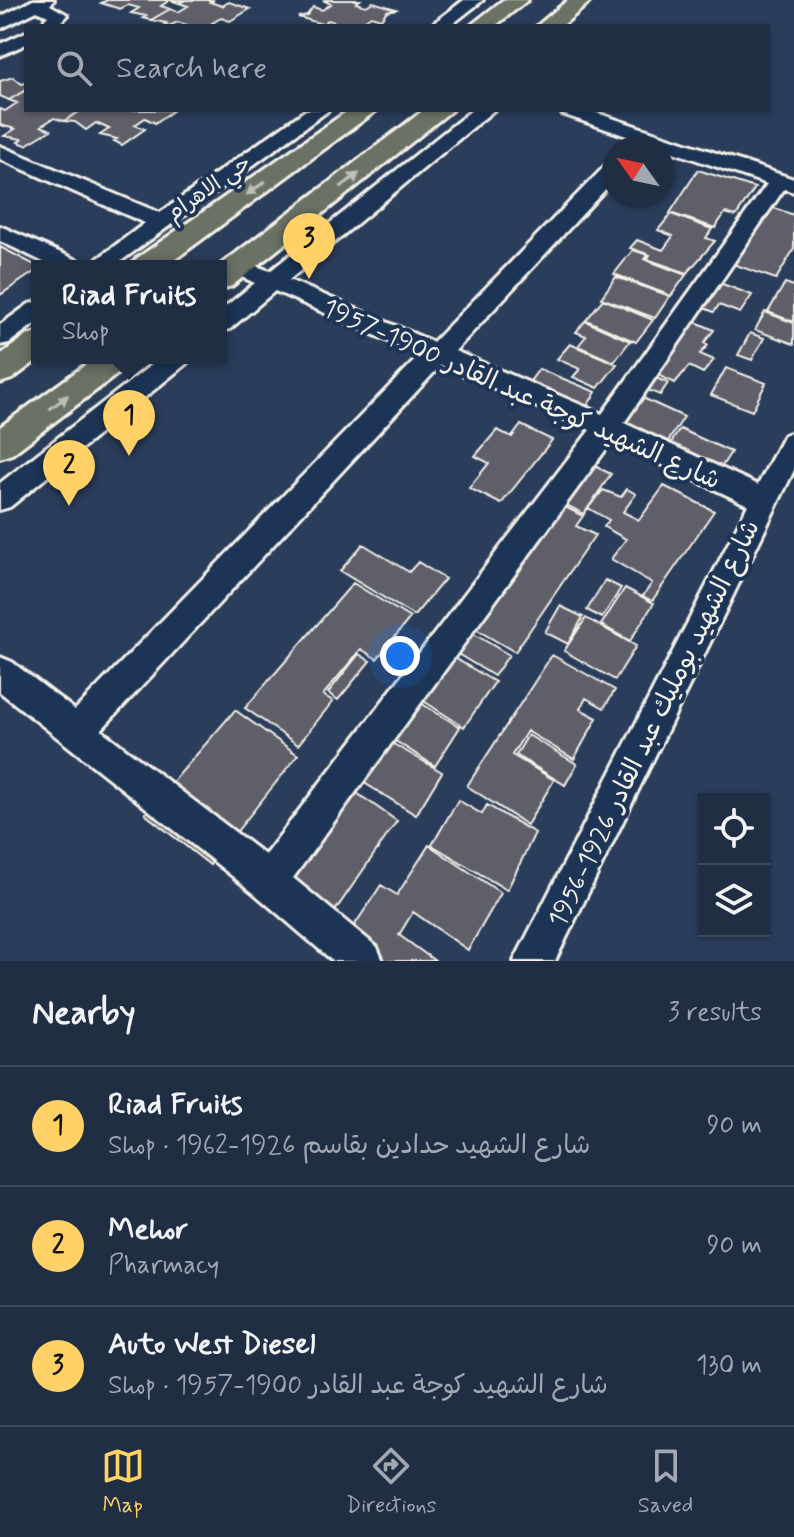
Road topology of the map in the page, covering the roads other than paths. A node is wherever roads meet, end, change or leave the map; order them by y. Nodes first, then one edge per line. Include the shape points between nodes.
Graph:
1 (475, 0) edge
2 (517, 0) edge
3 (0, 1) edge
4 (574, 2) edge
5 (35, 6) edge
6 (0, 24) edge
7 (49, 24) edge
8 (442, 24) edge
9 (484, 24) edge
10 (550, 24) edge
11 (24, 38) edge
12 (0, 51) edge
13 (316, 112) edge
14 (362, 112) edge
15 (437, 112) edge
16 (482, 112) edge
17 (573, 112) edge
18 (626, 136) edge
19 (0, 152) edge
20 (674, 152) edge
21 (602, 181) edge
22 (787, 183) edge
23 (160, 221) junction
24 (0, 234) edge
25 (58, 260) edge
26 (107, 260) edge
27 (154, 260) edge
28 (229, 273) edge
29 (271, 283) junction
30 (31, 314) edge
31 (227, 318) edge
32 (0, 337) edge
33 (31, 348) edge
34 (438, 353) junction
35 (109, 364) edge
36 (169, 364) edge
37 (0, 371) edge
38 (607, 427) junction
39 (794, 442) edge
40 (0, 445) edge
41 (0, 499) edge
42 (763, 500) junction
43 (0, 672) edge
44 (78, 730) junction
45 (268, 881) junction
46 (363, 961) edge
47 (534, 961) edge

1 - 8 street
2 - 9 main road
3 - 5 street
4 - 10 main road
5 - 6 street
5 - 7 street via 60,15
11 - 12 street
13 - 23 street, حي الاهرام
14 -> 27 main road
28 -> 15 main road
16 - 29 street
17 - 18 street
19 - 23 street
20 - 22 street
21 - 34 street
22 - 38 street
23 - 26 street, حي الاهرام
24 - 25 street
28 - 29 street, شارع الشهيد كوجة عبد القادر 1900-1957
29 - 31 street
29 - 34 street, شارع الشهيد كوجة عبد القادر 1900-1957
30 - 32 street
33 - 37 main road
34 - 38 street, شارع الشهيد كوجة عبد القادر 1900-1957
34 - 44 street
40 -> 35 main road
36 - 41 street
38 - 42 street, شارع الشهيد كوجة عبد القادر 1900-1957
38 - 45 street
39 - 42 street, شارع الشهيد بومليك عبد القادر 1926-1956
42 - 47 street, شارع الشهيد بومليك عبد القادر 1926-1956
43 - 44 street
44 - 45 street
45 - 46 street

